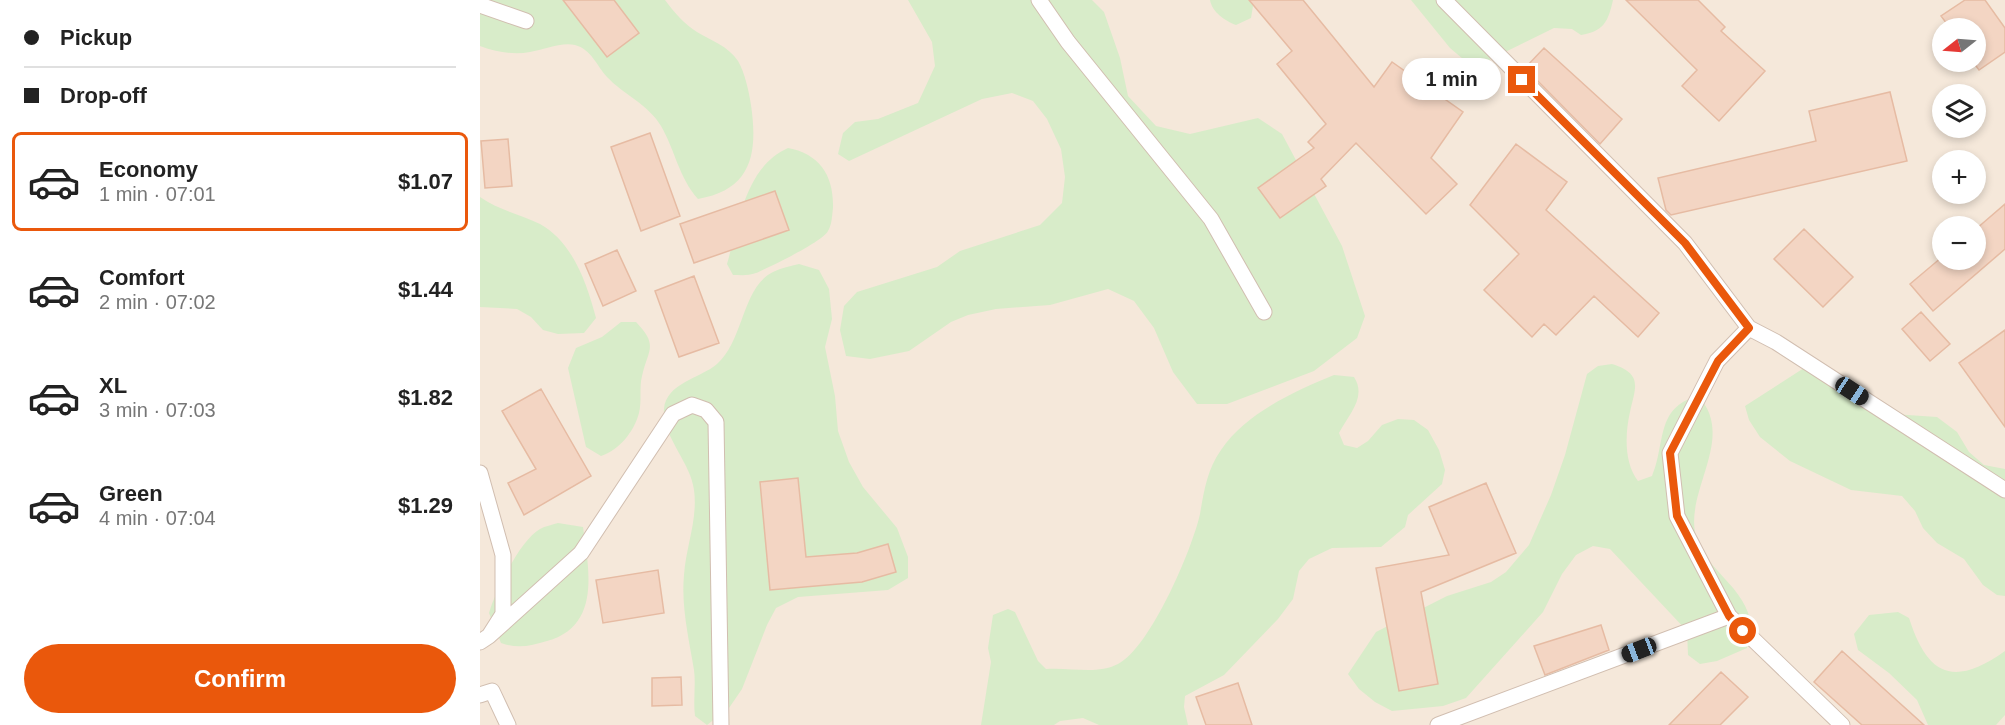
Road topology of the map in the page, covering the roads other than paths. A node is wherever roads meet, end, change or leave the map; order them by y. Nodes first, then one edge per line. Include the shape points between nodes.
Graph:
1 (1039, 0) edge
2 (1444, 0) edge
3 (480, 5) edge
4 (526, 21) dead end
5 (1264, 312) dead end
6 (1749, 328) junction
7 (480, 473) edge
8 (2005, 490) edge
9 (1729, 616) junction
10 (485, 639) edge
11 (480, 695) edge
12 (508, 725) edge
13 (721, 725) edge
14 (1438, 725) edge
15 (1842, 725) edge

1 - 5 lane via 1068,42 1211,219
2 - 6 lane via 1685,243
3 - 4 lane
6 - 8 lane
6 - 9 lane via 1718,361 1670,453 1677,516
7 - 10 lane via 503,555 503,614
9 - 14 lane
9 - 15 lane
10 - 13 lane via 581,553 674,414 692,405 706,410 716,422
11 - 12 lane via 492,691

